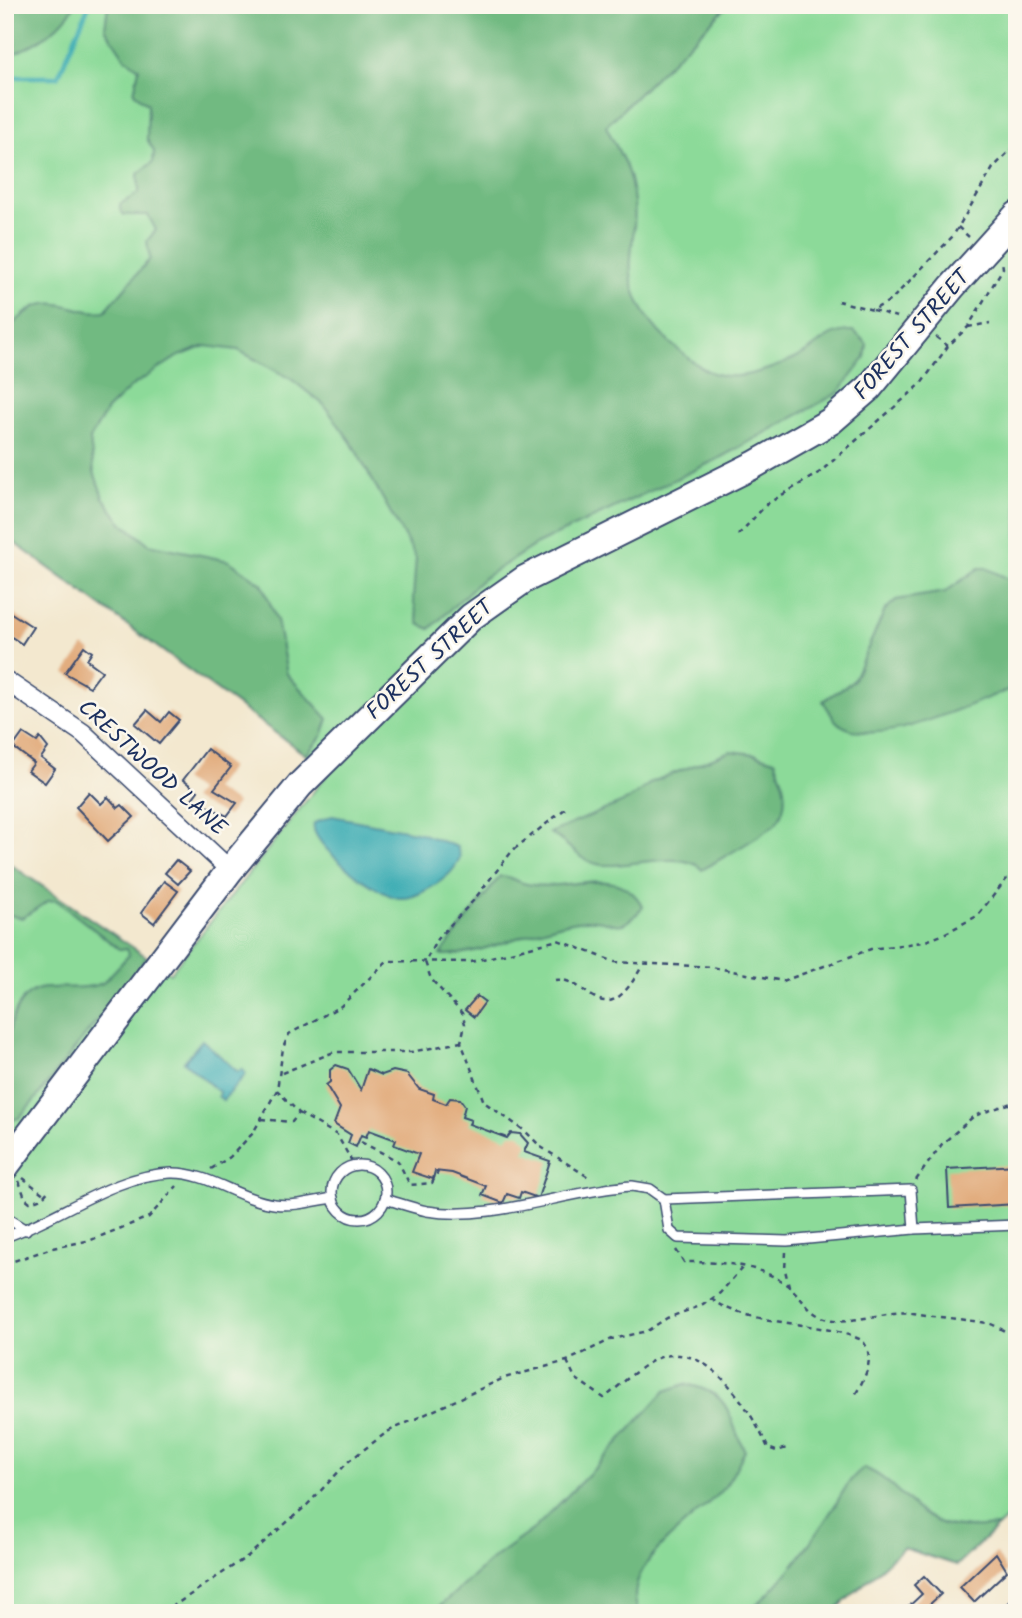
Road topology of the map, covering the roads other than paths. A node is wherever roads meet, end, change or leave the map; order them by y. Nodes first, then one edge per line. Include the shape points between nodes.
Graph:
1 (1017, 215) edge
2 (5, 680) edge
3 (230, 870) junction
4 (12, 1170) edge
5 (333, 1199) junction
6 (385, 1199) junction
7 (664, 1199) junction
8 (5, 1217) edge
9 (1017, 1225) edge
10 (914, 1229) junction
11 (26, 1230) junction
12 (5, 1237) edge
13 (1017, 1607) edge
14 (1011, 1613) edge

1 - 3 street, FOREST STREET via 869,388 831,421 754,465 525,579 479,611 317,766
2 - 3 street, CRESTWOOD LANE via 83,733
3 - 4 street, FOREST STREET
5 - 6 lane via 339,1211 355,1219 373,1216
5 - 6 lane via 336,1177 354,1165 368,1166 382,1176
5 - 11 lane via 275,1204 198,1176 171,1173 138,1178
6 - 7 lane via 429,1211 457,1211 643,1187
7 - 10 lane via 669,1230 678,1238 787,1241
7 - 10 lane via 911,1190
8 - 11 lane
9 - 10 lane
11 - 12 lane
13 - 14 street

